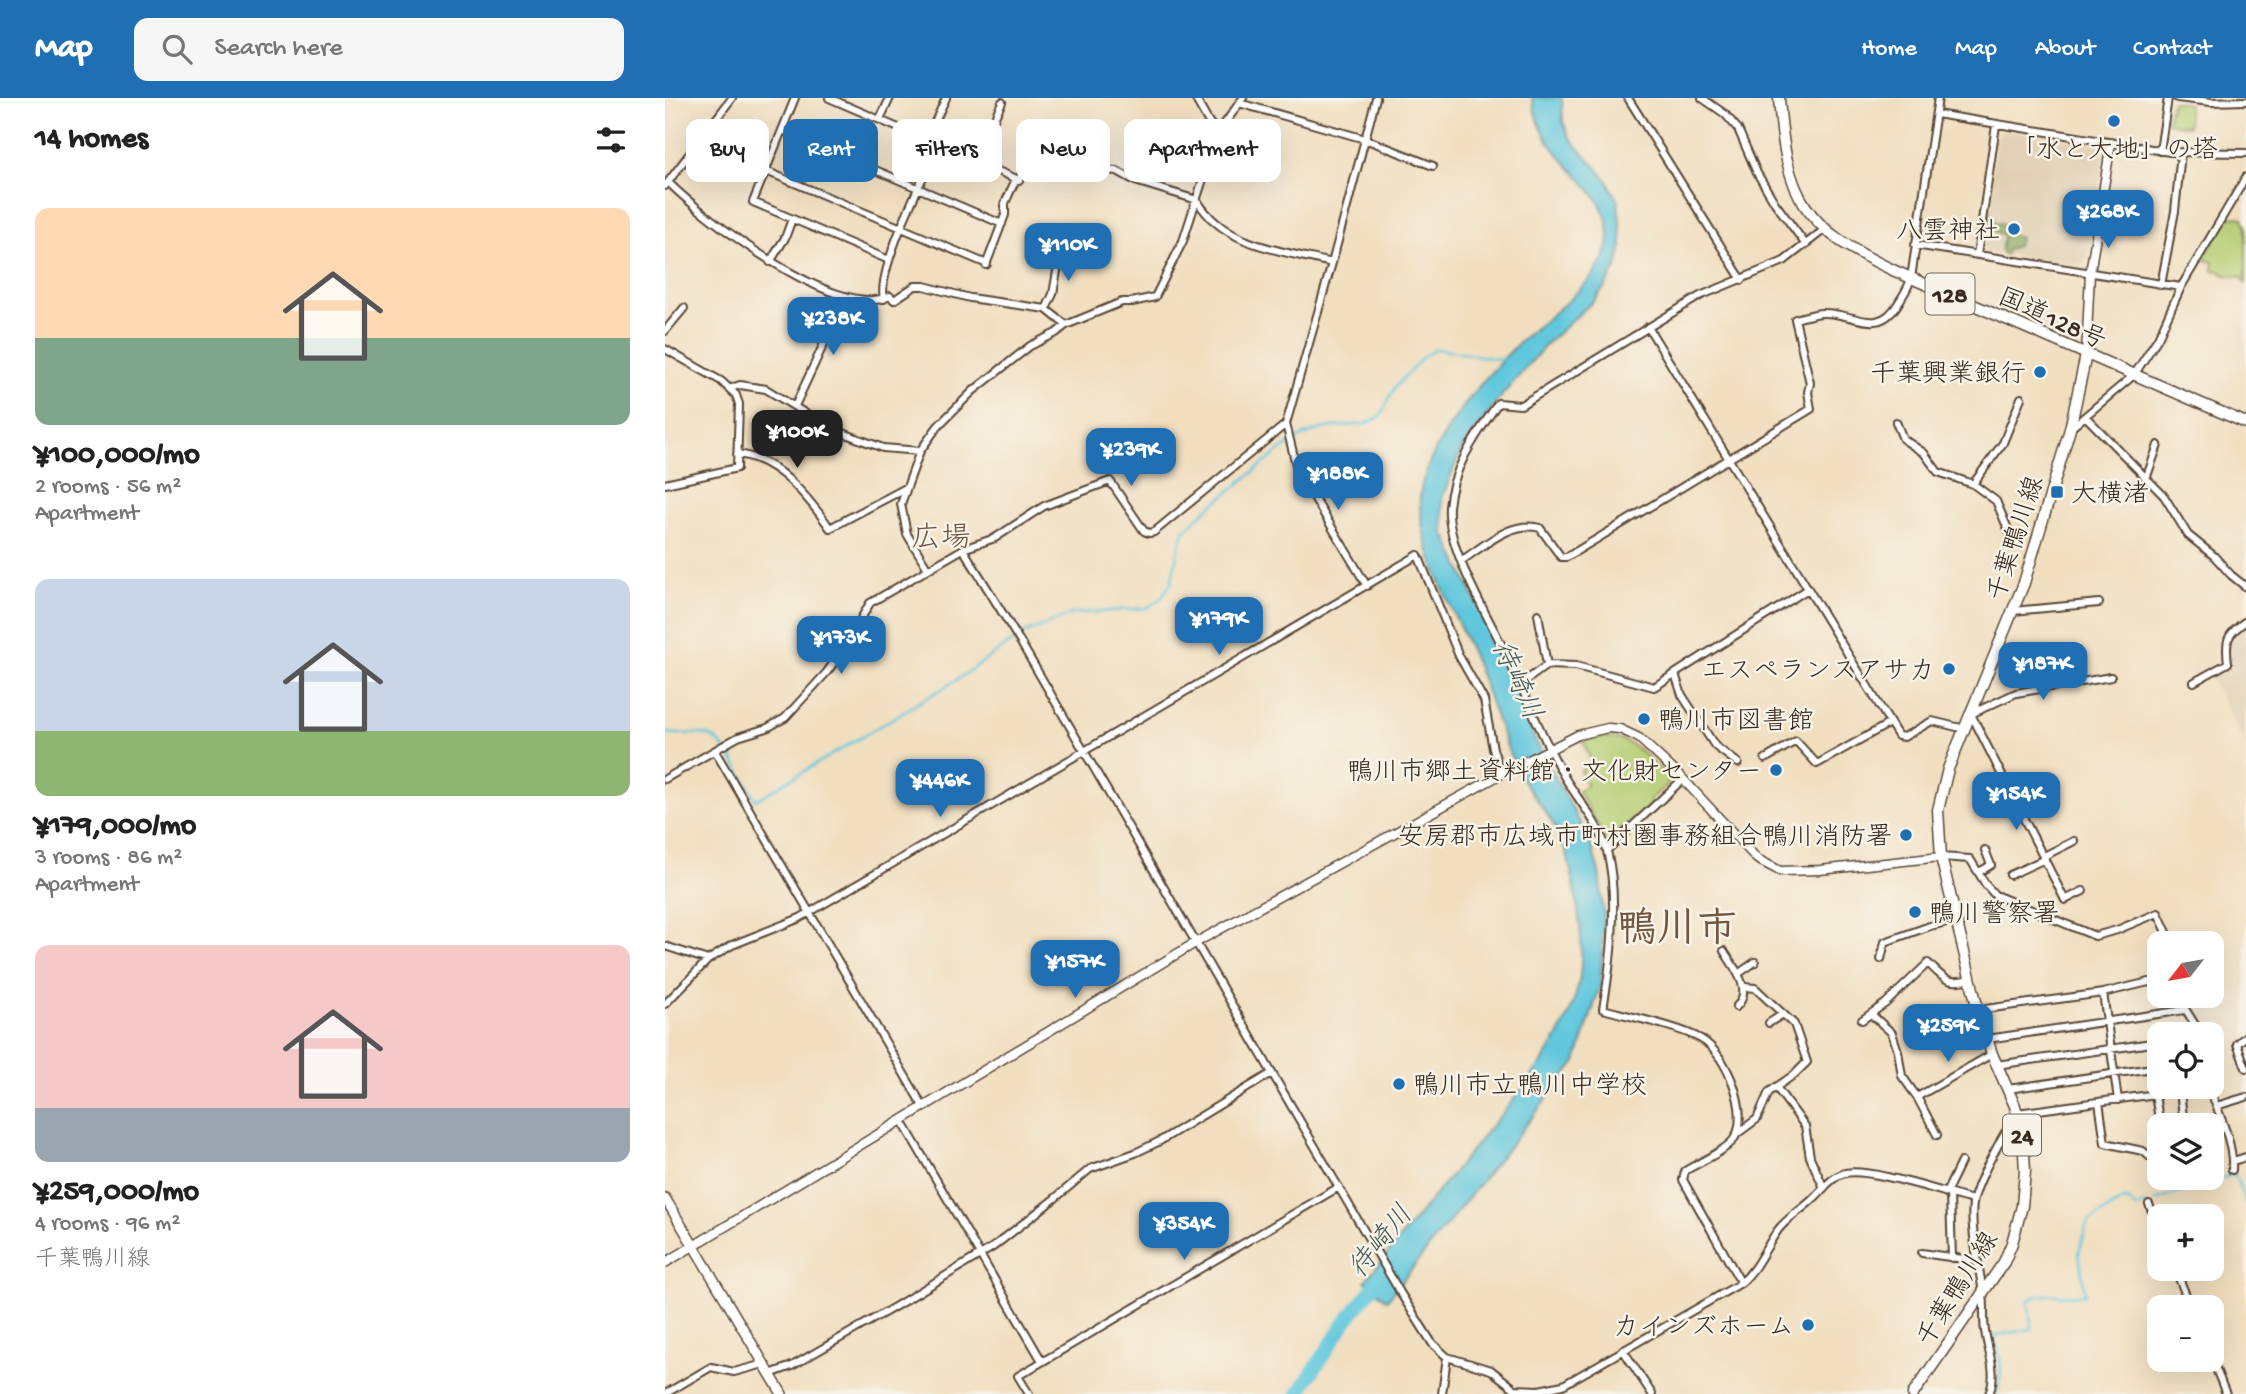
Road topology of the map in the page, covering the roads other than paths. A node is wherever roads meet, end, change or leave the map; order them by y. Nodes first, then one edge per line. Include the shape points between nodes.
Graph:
1 (732, 98) edge
2 (795, 98) edge
3 (829, 98) edge
4 (890, 98) edge
5 (946, 98) edge
6 (1195, 98) edge
7 (1376, 98) edge
8 (1628, 98) edge
9 (1702, 98) edge
10 (1779, 98) edge
11 (1938, 98) edge
12 (2168, 98) edge
13 (2177, 98) edge
14 (1241, 101) edge
15 (2246, 101) edge
16 (1002, 102) dead end
17 (1936, 114) junction
18 (880, 119) junction
19 (936, 119) edge
20 (994, 119) edge
21 (1209, 119) edge
22 (1228, 119) edge
23 (892, 124) edge
24 (1996, 125) junction
25 (782, 130) junction
26 (1365, 139) junction
27 (2111, 143) junction
28 (2160, 151) junction
29 (2181, 153) junction
30 (2246, 153) edge
31 (769, 163) edge
32 (1433, 166) dead end
33 (1110, 170) edge
34 (769, 172) edge
35 (1002, 173) edge
36 (2246, 177) edge
37 (1016, 179) joint
38 (667, 180) edge
39 (761, 182) edge
40 (922, 182) edge
41 (1203, 182) edge
42 (919, 188) junction
43 (1197, 200) junction
44 (792, 219) junction
45 (1002, 224) junction
46 (903, 227) junction
47 (1825, 229) junction
48 (1806, 245) junction
49 (1915, 245) junction
50 (1061, 248) dead end
51 (1977, 255) junction
52 (889, 260) junction
53 (770, 262) junction
54 (1332, 263) junction
55 (2090, 273) junction
56 (1911, 278) junction
57 (1742, 280) junction
58 (2161, 285) junction
59 (2181, 287) junction
60 (846, 296) junction
61 (884, 299) junction
62 (684, 308) dead end
63 (1046, 309) junction
64 (1066, 325) junction
65 (1649, 327) junction
66 (665, 331) edge
67 (665, 349) edge
68 (2086, 355) junction
69 (2134, 375) junction
70 (731, 388) junction
71 (2021, 398) dead end
72 (795, 406) junction
73 (2085, 417) junction
74 (1896, 422) dead end
75 (2246, 423) edge
76 (1286, 424) junction
77 (2070, 429) junction
78 (2158, 445) dead end
79 (921, 451) junction
80 (737, 454) junction
81 (1728, 458) junction
82 (2146, 479) junction
83 (665, 484) edge
84 (1973, 484) junction
85 (906, 488) junction
86 (2014, 543) dead end
87 (963, 549) junction
88 (1461, 561) junction
89 (929, 569) junction
90 (1367, 586) junction
91 (2246, 587) edge
92 (1808, 589) junction
93 (2099, 603) dead end
94 (2013, 611) junction
95 (1538, 614) dead end
96 (2246, 621) edge
97 (1547, 665) junction
98 (1675, 674) junction
99 (2111, 677) dead end
100 (2194, 682) dead end
101 (1521, 684) junction
102 (1971, 715) junction
103 (1890, 723) junction
104 (1965, 729) junction
105 (719, 748) junction
106 (1549, 749) junction
107 (1084, 750) junction
108 (1765, 759) dead end
109 (1738, 763) dead end
110 (1503, 773) junction
111 (665, 779) edge
112 (1683, 779) junction
113 (2074, 841) dead end
114 (1607, 850) junction
115 (1985, 850) dead end
116 (1941, 857) junction
117 (2044, 858) junction
118 (1979, 872) junction
119 (2010, 875) dead end
120 (2083, 891) dead end
121 (809, 912) junction
122 (1956, 920) junction
123 (2166, 931) edge
124 (1195, 943) junction
125 (665, 946) edge
126 (1724, 951) dead end
127 (1881, 959) dead end
128 (708, 960) junction
129 (1755, 962) dead end
130 (1738, 974) junction
131 (1970, 979) junction
132 (2147, 982) edge
133 (1745, 987) junction
134 (2103, 993) junction
135 (665, 1004) edge
136 (1737, 1007) dead end
137 (1978, 1010) junction
138 (2185, 1010) joint
139 (1783, 1014) junction
140 (1872, 1015) junction
141 (1862, 1020) dead end
142 (2107, 1022) junction
143 (2193, 1022) edge
144 (1769, 1023) dead end
145 (2246, 1036) edge
146 (1987, 1039) junction
147 (2147, 1044) edge
148 (2111, 1048) junction
149 (1992, 1054) junction
150 (1996, 1065) junction
151 (2246, 1068) edge
152 (2147, 1069) edge
153 (1272, 1073) junction
154 (2114, 1074) junction
155 (1776, 1087) junction
156 (2007, 1089) junction
157 (2147, 1096) edge
158 (1917, 1097) junction
159 (2246, 1097) edge
160 (2213, 1099) edge
161 (2118, 1100) junction
162 (2099, 1102) junction
163 (2216, 1106) junction
164 (924, 1108) junction
165 (2018, 1117) junction
166 (902, 1121) junction
167 (1738, 1133) junction
168 (1937, 1135) dead end
169 (2147, 1154) edge
170 (2246, 1157) edge
171 (2233, 1161) junction
172 (1961, 1162) dead end
173 (2232, 1170) dead end
174 (1339, 1187) junction
175 (1824, 1188) junction
176 (1948, 1194) junction
177 (665, 1198) edge
178 (1973, 1200) junction
179 (695, 1246) junction
180 (1922, 1253) dead end
181 (981, 1255) junction
182 (1952, 1258) junction
183 (1977, 1261) junction
184 (665, 1264) edge
185 (1741, 1283) junction
186 (1983, 1294) junction
187 (1623, 1350) junction
188 (1447, 1357) junction
189 (1042, 1361) junction
190 (764, 1364) junction
191 (2217, 1372) edge
192 (770, 1374) junction
193 (665, 1394) edge
194 (782, 1394) edge
195 (1029, 1394) edge
196 (1442, 1394) edge
197 (1652, 1394) edge
198 (1913, 1394) edge
199 (1989, 1394) edge
200 (2226, 1394) edge

1 - 38 street
2 - 25 street
3 - 18 street
4 - 18 street
5 - 19 street
6 - 21 street
7 - 26 street
8 - 57 street
9 - 48 street via 1738,129 1757,173
10 - 47 main road, 国道128号 / 128 via 1789,174 1802,202
11 - 17 street
12 - 28 street
13 - 15 street
14 - 22 street
14 - 26 street
16 - 20 street
17 - 24 street
17 - 49 street
18 - 23 street
24 - 27 street
24 - 51 street
25 - 31 street
25 - 42 street
26 - 32 street
26 - 54 street
27 - 28 street
27 - 55 street
28 - 29 street
29 - 30 street
29 - 58 street
33 - 43 street
34 - 46 street
35 - 37 street
36 - 59 street
37 - 45 street
38 - 53 street via 685,200
39 - 44 street via 753,202
40 - 42 street
41 - 43 street
42 - 45 street
42 - 46 street
43 - 54 street via 1226,231 1246,242
43 - 64 street via 1183,241 1154,297 1122,302
44 - 52 street
44 - 53 street
45 - 46 street via 986,265
46 - 52 street
47 - 48 street
47 - 56 main road, 国道128号 / 128 via 1849,248
48 - 57 street
49 - 51 street
49 - 56 street
50 - 63 street
51 - 55 street
52 - 61 street
53 - 60 street
54 - 76 street
55 - 58 street
55 - 68 street
56 - 68 main road, 国道128号 / 128
56 - 81 street via 1893,314 1885,320 1823,313 1795,319 1810,383 1811,409
57 - 65 street via 1700,296
58 - 59 street
59 - 69 street via 2158,338
60 - 61 street
60 - 72 street
61 - 63 street via 890,296 894,300 915,286 925,286 969,298
62 - 66 street
63 - 64 street
64 - 79 street via 1030,346 973,391 938,426
65 - 81 street
65 - 88 street via 1521,405 1498,403 1465,455 1450,492 1449,525
67 - 70 street
68 - 69 main road, 国道128号 / 128
68 - 77 main road, 千葉鴨川線 / 24
69 - 73 street
69 - 75 main road, 国道128号 / 128
70 - 72 street via 767,389
70 - 80 street via 739,404
71 - 84 street via 2003,443
72 - 79 street via 827,426 871,444
73 - 77 street
73 - 82 street
74 - 84 street via 1903,439 1924,453 1938,472
76 - 87 street via 1154,532 1144,531 1110,481 1044,506 995,538
76 - 90 street via 1297,469
77 - 94 main road, 千葉鴨川線 / 24
78 - 82 street
79 - 85 street
80 - 83 street via 737,468
80 - 85 street via 750,455 797,487 830,528
81 - 88 street via 1567,557 1557,554 1540,528 1522,526
81 - 92 street
82 - 91 street via 2169,503 2188,535
84 - 86 street via 1996,501
85 - 89 street via 901,504 905,527
87 - 89 street
87 - 107 street
88 - 101 street
89 - 105 street via 870,603 827,672 785,718
90 - 107 street
90 - 110 street via 1418,555 1459,656 1484,700 1493,749
92 - 98 street
92 - 103 street
93 - 94 street
94 - 102 main road, 千葉鴨川線 / 24
95 - 97 street
96 - 100 street via 2227,639 2228,663
97 - 98 street via 1576,666 1649,686
97 - 101 street
98 - 109 street via 1682,695 1716,746
99 - 102 street via 2016,693
101 - 106 street
102 - 104 main road, 千葉鴨川線 / 24
102 - 117 street
103 - 104 street via 1903,737 1932,721
103 - 108 street via 1817,764 1796,741
104 - 116 main road, 千葉鴨川線 / 24 via 1939,801
105 - 111 street
105 - 121 street
106 - 110 street
106 - 112 street via 1591,731 1620,729 1649,745
106 - 114 street
107 - 121 street
107 - 124 street
110 - 124 street
112 - 114 street
112 - 116 street via 1757,859 1780,871
113 - 117 street
114 - 167 street via 1612,927 1604,1009 1709,1044 1734,1082
115 - 118 street via 1991,865
116 - 118 street via 1970,859
116 - 122 main road, 千葉鴨川線 / 24
117 - 119 street
117 - 120 street via 2064,900
118 - 123 street via 1995,895 2095,936 2158,913
121 - 128 street
121 - 164 street
122 - 127 street via 1885,942
122 - 131 main road, 千葉鴨川線 / 24
124 - 153 street
124 - 164 street
125 - 128 street
126 - 130 street
128 - 135 street
129 - 130 street
130 - 133 street
131 - 137 main road, 千葉鴨川線 / 24
131 - 140 street via 1948,981 1928,964
132 - 134 street
133 - 136 street
133 - 139 street via 1755,988
134 - 137 street
134 - 142 street
137 - 146 main road, 千葉鴨川線 / 24
138 - 142 street
138 - 143 street
139 - 144 street
139 - 155 street via 1794,1024 1807,1062
140 - 141 street
140 - 158 street via 1892,1033 1902,1076
142 - 146 street
142 - 148 street
145 - 151 street via 2237,1044
146 - 149 main road, 千葉鴨川線 / 24
147 - 148 street
148 - 150 street
148 - 154 street
149 - 150 main road, 千葉鴨川線 / 24
149 - 158 street
150 - 156 main road, 千葉鴨川線 / 24
152 - 154 street
153 - 174 street
153 - 181 street via 1160,1140 1090,1169
154 - 156 street
154 - 161 street
155 - 167 street via 1757,1119
155 - 175 street via 1805,1126 1810,1157
156 - 165 main road, 千葉鴨川線 / 24
157 - 161 street
158 - 168 street
159 - 163 street
160 - 163 street
161 - 162 street
162 - 165 street
162 - 169 street via 2105,1143
163 - 171 street
164 - 166 street
165 - 178 street via 1986,1167
165 - 186 main road, 千葉鴨川線 / 24 via 2025,1171 2020,1216 2004,1262
166 - 179 street
166 - 181 street
167 - 185 street via 1731,1144 1685,1171 1683,1180
170 - 171 street
171 - 173 street
172 - 176 street
174 - 188 street via 1432,1343
174 - 189 street
175 - 176 street via 1847,1172
175 - 185 street via 1778,1230
176 - 178 street
176 - 182 street
177 - 179 main road
178 - 183 street
179 - 184 street
179 - 190 main road
180 - 182 street
181 - 189 street
181 - 192 street via 792,1366
182 - 183 street
183 - 186 street
185 - 187 street
186 - 198 main road, 千葉鴨川線 / 24
186 - 199 street via 1992,1361
187 - 188 street via 1563,1385 1539,1390 1515,1389 1491,1370
187 - 197 street
188 - 196 street
189 - 195 street via 1018,1376
190 - 192 main road
190 - 193 street via 734,1372 711,1367
191 - 200 street
192 - 194 main road

